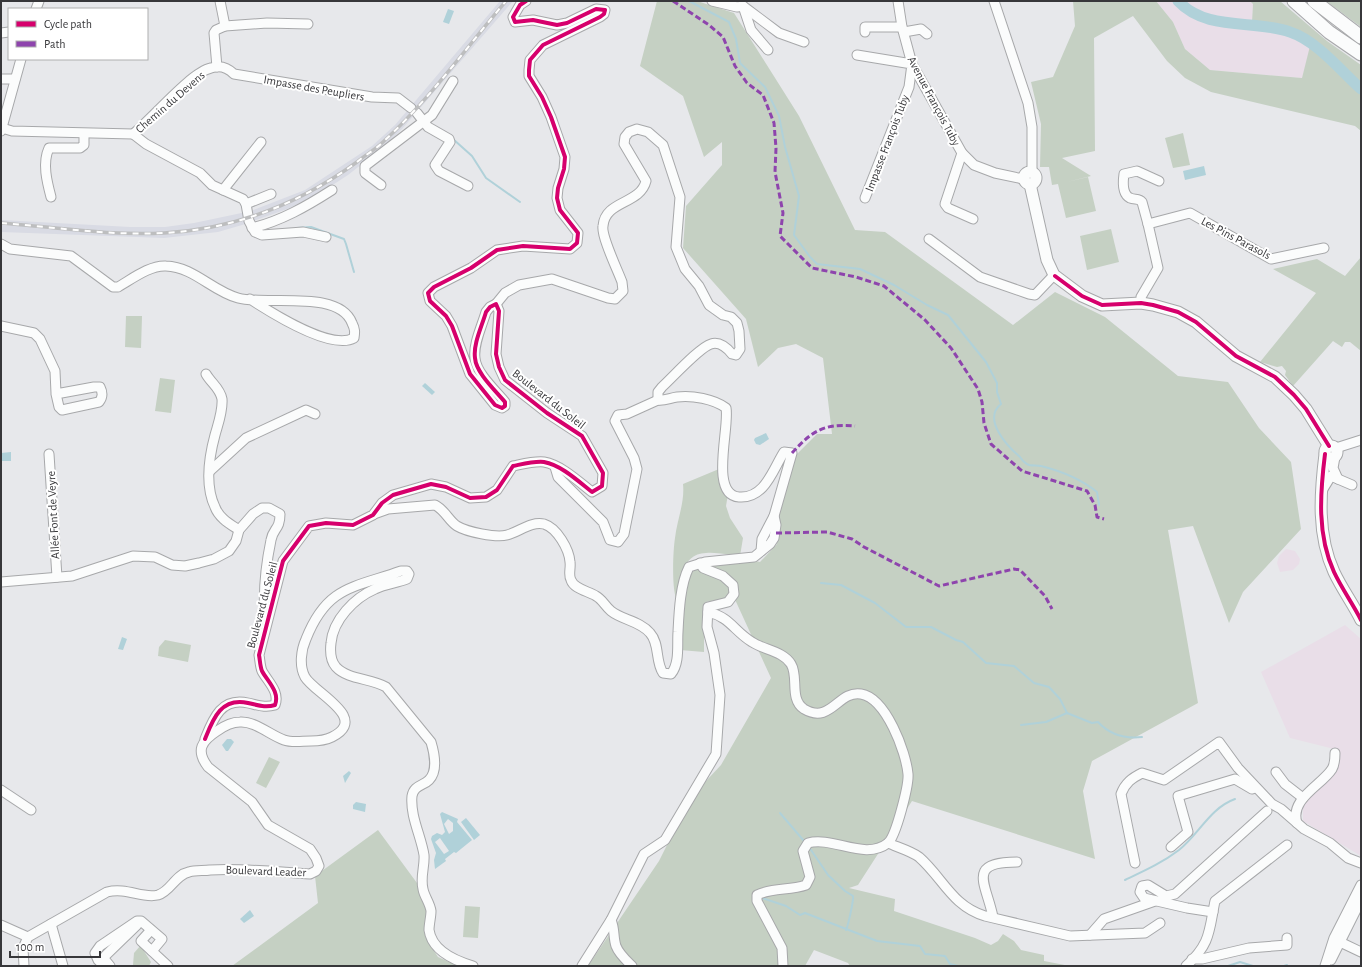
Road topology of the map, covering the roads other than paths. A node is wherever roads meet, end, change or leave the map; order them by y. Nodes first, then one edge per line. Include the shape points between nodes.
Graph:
1 (220, 1) edge
2 (526, 1) edge
3 (712, 1) edge
4 (898, 1) edge
5 (994, 1) edge
6 (1294, 1) edge
7 (1314, 1) edge
8 (744, 4) edge
9 (308, 24) dead end
10 (225, 26) junction
11 (903, 30) junction
12 (926, 30) dead end
13 (865, 32) dead end
14 (1361, 37) edge
15 (804, 42) dead end
16 (768, 50) dead end
17 (1361, 54) edge
18 (857, 55) dead end
19 (21, 60) edge
20 (912, 64) junction
21 (217, 67) junction
22 (1, 79) edge
23 (15, 79) junction
24 (453, 81) dead end
25 (424, 120) junction
26 (1, 130) edge
27 (84, 134) junction
28 (133, 134) junction
29 (261, 142) dead end
30 (962, 154) junction
31 (1029, 179) junction
32 (1159, 181) dead end
33 (381, 185) dead end
34 (468, 186) dead end
35 (223, 190) junction
36 (332, 190) dead end
37 (271, 194) dead end
38 (50, 197) dead end
39 (865, 198) dead end
40 (246, 204) junction
41 (974, 219) dead end
42 (1148, 224) junction
43 (252, 228) junction
44 (326, 237) dead end
45 (929, 239) dead end
46 (1, 244) edge
47 (1324, 248) dead end
48 (1054, 275) junction
49 (250, 299) junction
50 (1141, 303) junction
51 (496, 304) junction
52 (1, 326) edge
53 (206, 374) dead end
54 (56, 394) junction
55 (658, 400) junction
56 (315, 414) dead end
57 (1361, 440) edge
58 (1330, 452) junction
59 (49, 454) dead end
60 (555, 467) junction
61 (210, 471) junction
62 (1338, 479) junction
63 (1352, 485) dead end
64 (1321, 493) junction
65 (373, 515) junction
66 (632, 528) dead end
67 (239, 530) junction
68 (624, 534) junction
69 (700, 563) junction
70 (57, 577) junction
71 (1, 582) edge
72 (708, 612) junction
73 (1361, 620) edge
74 (267, 622) junction
75 (205, 739) junction
76 (1335, 753) dead end
77 (1276, 772) dead end
78 (1256, 788) junction
79 (1, 790) edge
80 (1304, 798) junction
81 (31, 810) dead end
82 (1267, 811) dead end
83 (1297, 823) junction
84 (888, 843) junction
85 (1287, 845) dead end
86 (1171, 847) dead end
87 (1017, 862) dead end
88 (1135, 863) dead end
89 (1361, 863) edge
90 (1361, 867) edge
91 (1361, 871) edge
92 (1361, 885) edge
93 (1361, 900) edge
94 (1155, 901) junction
95 (1213, 912) junction
96 (993, 916) junction
97 (610, 920) junction
98 (141, 921) junction
99 (1160, 923) dead end
100 (51, 924) junction
101 (1, 925) edge
102 (151, 930) junction
103 (1337, 931) junction
104 (1090, 935) junction
105 (28, 937) junction
106 (1287, 938) dead end
107 (1340, 942) junction
108 (152, 951) junction
109 (1361, 952) edge
110 (1189, 963) edge
111 (24, 966) edge
112 (63, 966) edge
113 (104, 966) edge
114 (110, 966) edge
115 (168, 966) edge
116 (474, 966) edge
117 (582, 966) edge
118 (632, 966) edge
119 (783, 966) edge
120 (1326, 966) edge

1 - 10 street
2 - 51 street via 515,12 515,22 533,20 557,25 596,9 605,10 600,17 543,45 530,60 528,70 551,117 564,157 564,169 557,198 560,210 578,233 577,243 570,249 523,246 498,250 428,293 430,301 446,316 452,326 470,374 495,405 502,408 505,402 487,382 474,360 486,312
3 - 8 street via 736,8
4 - 11 street, Avenue François Tuby
5 - 31 street via 1028,102 1032,127
6 - 17 highway via 1329,32
7 - 14 highway
8 - 15 street via 779,33
8 - 16 street via 751,30
9 - 10 street
10 - 21 street, Chemin du Devens via 214,33
11 - 12 street
11 - 13 street via 865,27
11 - 20 street, Avenue François Tuby
18 - 20 street
19 - 23 street
20 - 30 street, Avenue François Tuby
20 - 39 street, Impasse François Tuby via 908,87
21 - 25 street, Impasse des Peupliers via 226,68 234,74 372,97 398,98
21 - 28 street, Chemin du Devens via 196,76
22 - 23 street
23 - 26 street
24 - 25 street via 432,116
25 - 33 street via 365,166 365,173
25 - 34 street, Impasse des Peupliers via 428,127 450,142 435,165 439,171
26 - 27 street, Chemin du Devens
27 - 28 street, Chemin du Devens
27 - 38 street via 84,145 80,148 49,148 46,175
28 - 35 street via 146,144 200,173 212,185
29 - 35 street
30 - 31 street, Avenue François Tuby via 974,165 995,173
30 - 41 street, Avenue François Tuby via 945,204 948,208
31 - 48 main road via 1046,260
32 - 42 street via 1137,171 1124,174 1125,192 1130,198 1142,202
35 - 40 street via 243,199
36 - 43 street via 271,224
37 - 40 street
40 - 43 street
42 - 47 street, Les Pins Parasols via 1190,213 1271,259
42 - 50 street via 1158,268 1141,297
43 - 44 street via 262,235 304,232
45 - 48 street via 980,277 1029,294 1035,294
46 - 49 street via 10,249 71,256 113,287 118,287 150,270 166,266 185,270 232,296
48 - 50 main road via 1082,296 1102,305
49 - 49 street via 308,333 340,340 354,338 355,332 349,316 340,309 315,302
50 - 58 main road via 1165,308 1196,322 1236,356 1275,377 1298,399 1316,424
51 - 55 street via 505,293 519,285 552,278 608,298 615,299 619,296 623,291 622,282 602,226 611,210 644,189 646,181 624,144 629,132 637,129 648,132 664,145 680,197 676,247 685,269 700,286 709,305 723,315 731,317 740,331 740,349 736,355 727,347 711,344 701,350 662,387 658,392
51 - 60 street, Boulevard du Soleil via 499,311 496,354 505,380 582,436 603,473 602,486 592,492
52 - 54 street via 34,333 40,339 55,371
53 - 61 street via 221,394 222,401 210,455
54 - 54 street via 62,410 99,402 103,392 100,387 94,387
55 - 68 street via 627,420 618,416 615,421 637,469
55 - 69 street via 679,396 716,401 726,408 728,417 722,466 726,490 734,497 742,498 754,494 774,473 784,452 792,453 774,516 764,532 760,545 761,552 754,557
56 - 61 street via 306,410 246,438
57 - 58 street
58 - 62 street
58 - 64 main road
59 - 70 street, Allée Font de Veyre
60 - 65 street, Boulevard du Soleil via 545,462 513,466 497,490 486,497 470,498 446,487 431,484 412,488 393,495 382,503
60 - 68 street via 558,477 603,522 610,540 618,542
61 - 67 street via 211,496 215,508 224,520
62 - 63 street
62 - 64 street via 1329,477
64 - 73 main road via 1326,549 1339,583
65 - 69 street via 388,509 436,505 456,525 475,533 505,536 532,524 545,524 560,537 568,549 570,579 574,585 597,596 611,611 650,633 655,642 660,668 663,672 671,674 676,668 678,625 685,576 689,568
65 - 74 street, Boulevard du Soleil via 353,526 326,523 309,526 283,561
66 - 68 street
67 - 70 street via 236,541 229,551 199,563 172,565 155,557 133,556 72,576
67 - 74 street via 262,508 269,508 280,514 280,524 271,537 269,549 265,599
69 - 72 street via 703,568 723,576 733,585 734,594 728,602 711,605
70 - 71 street
72 - 84 street via 719,614 751,642 783,656 791,664 796,700 803,708 820,714 849,696 861,694 874,700 884,711 906,761 908,776 897,827
72 - 97 street via 707,627 720,695 716,754 665,840 644,854
74 - 75 street, Boulevard du Soleil via 259,655 261,669 278,699 275,705 268,707 244,702 231,704 214,716
75 - 100 street, Boulevard Leader via 200,752 208,767 252,802 268,825 310,849 319,866 316,871 310,874 263,869 189,872 177,878 159,895 112,891
75 - 116 street via 232,723 241,722 295,742 330,738 338,734 345,718 342,712 312,686 305,677 301,662 304,644 314,620 330,599 355,585 407,571 407,579 374,589 359,598 345,612 337,622 330,655 335,666 342,672 386,687 431,742 434,750 430,779 418,786 412,796 424,854 423,889 431,911 429,930 443,953
76 - 80 street via 1332,770
77 - 80 street via 1285,784
78 - 83 street
78 - 86 street via 1252,789 1235,779 1178,796 1188,832
78 - 88 street via 1219,742 1164,780 1142,773 1131,778 1121,794
79 - 81 street
80 - 83 street via 1296,815
82 - 94 street via 1175,894 1166,896 1148,885 1142,886 1140,892 1144,898
83 - 89 street via 1330,843 1342,855
84 - 96 street via 918,857 960,904 974,912
84 - 119 street via 866,850 819,840 808,843 804,851 810,877 806,885 768,889 757,895 757,901 782,948
85 - 95 street via 1215,901
87 - 96 street via 992,864 985,868 983,882
90 - 91 street
92 - 103 street
93 - 107 street
94 - 95 street
94 - 104 street via 1104,919
95 - 110 street via 1207,940
96 - 104 street via 1070,936
97 - 117 street
97 - 118 street via 614,927 615,945 620,955
98 - 102 street
98 - 113 street via 132,923 100,946 96,953
98 - 114 street via 105,956
99 - 104 street via 1145,933
100 - 105 street, Boulevard Leader
100 - 112 street
101 - 105 street
102 - 108 street via 141,941
102 - 108 street via 162,939
103 - 107 street
103 - 120 street
105 - 111 street via 23,948
106 - 110 street via 1287,945 1249,948
107 - 109 street
107 - 120 street
108 - 115 street

